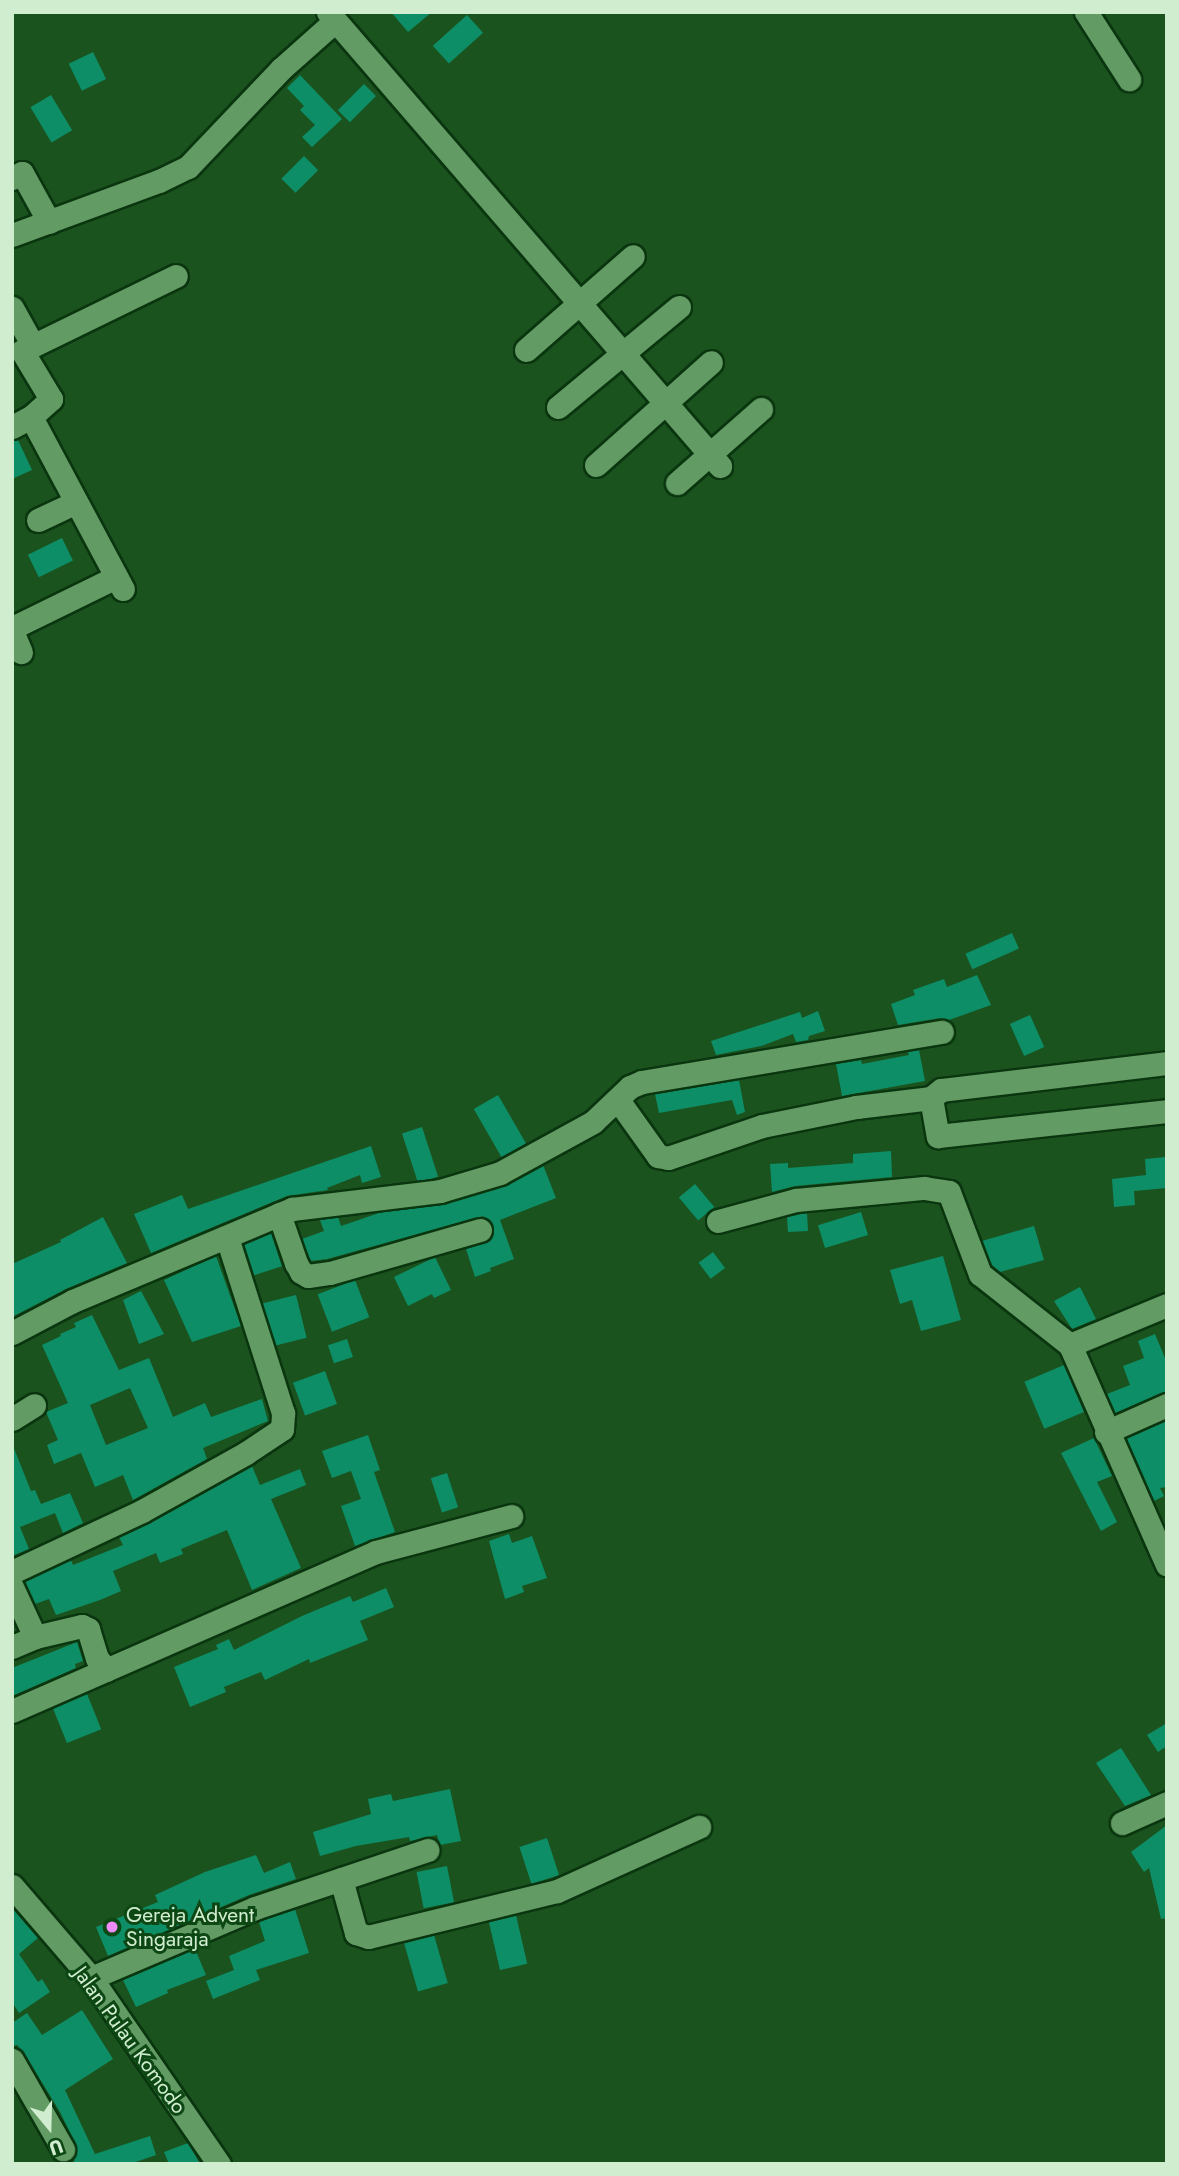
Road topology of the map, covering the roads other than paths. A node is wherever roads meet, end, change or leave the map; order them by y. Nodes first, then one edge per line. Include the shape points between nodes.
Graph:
1 (1086, 12) edge
2 (332, 17) edge
3 (1129, 79) dead end
4 (12, 178) edge
5 (49, 222) junction
6 (12, 235) edge
7 (634, 256) dead end
8 (176, 276) dead end
9 (580, 303) junction
10 (678, 307) dead end
11 (12, 308) edge
12 (33, 344) junction
13 (526, 350) dead end
14 (622, 352) junction
15 (711, 362) dead end
16 (666, 403) junction
17 (558, 407) dead end
18 (761, 409) dead end
19 (22, 422) edge
20 (715, 460) junction
21 (596, 465) dead end
22 (677, 483) dead end
23 (76, 502) junction
24 (38, 520) dead end
25 (14, 636) edge
26 (942, 1032) dead end
27 (1167, 1063) edge
28 (931, 1098) junction
29 (618, 1100) junction
30 (1167, 1111) edge
31 (279, 1214) junction
32 (718, 1221) dead end
33 (480, 1230) dead end
34 (227, 1238) junction
35 (1167, 1305) edge
36 (12, 1333) edge
37 (1070, 1345) junction
38 (34, 1405) dead end
39 (1167, 1405) edge
40 (12, 1419) edge
41 (1105, 1432) junction
42 (511, 1516) dead end
43 (1167, 1565) edge
44 (12, 1572) edge
45 (12, 1587) edge
46 (35, 1637) junction
47 (12, 1647) edge
48 (106, 1670) junction
49 (12, 1711) edge
50 (1167, 1803) edge
51 (1122, 1824) dead end
52 (699, 1827) dead end
53 (427, 1850) dead end
54 (341, 1879) junction
55 (12, 1886) edge
56 (91, 1978) junction
57 (12, 2060) edge
58 (63, 2149) dead end
59 (219, 2164) edge

1 - 3 street
2 - 5 street via 188,167
2 - 9 street
4 - 5 street via 22,173
5 - 6 street
7 - 9 street
8 - 12 street
9 - 13 street
9 - 14 street
10 - 14 street
11 - 12 street
12 - 19 street via 22,351 51,399
14 - 16 street
14 - 17 street
15 - 16 street
16 - 20 street
16 - 21 street
18 - 20 street
19 - 23 street
20 - 22 street
23 - 24 street
23 - 25 street via 119,583
26 - 29 street via 642,1082
27 - 28 street via 942,1090
28 - 29 street via 762,1126 668,1158 658,1156
28 - 30 street via 938,1136
29 - 31 street via 593,1122 524,1161 467,1185 333,1202
31 - 33 street via 296,1264 309,1276
31 - 34 street
32 - 37 street via 796,1200 925,1188 949,1192 980,1274
34 - 36 street via 73,1301
34 - 44 street via 283,1413 282,1429 167,1498
35 - 37 street
37 - 41 street
38 - 40 street
39 - 41 street
41 - 43 street
42 - 48 street via 376,1552
45 - 46 street
46 - 47 street
46 - 48 street via 77,1626 88,1629
48 - 49 street
50 - 51 street
52 - 54 street via 557,1891 368,1937 356,1933
53 - 54 street
54 - 56 street via 255,1908
55 - 56 street, Jalan Pulau Komodo
56 - 59 street, Jalan Pulau Komodo
57 - 58 street

